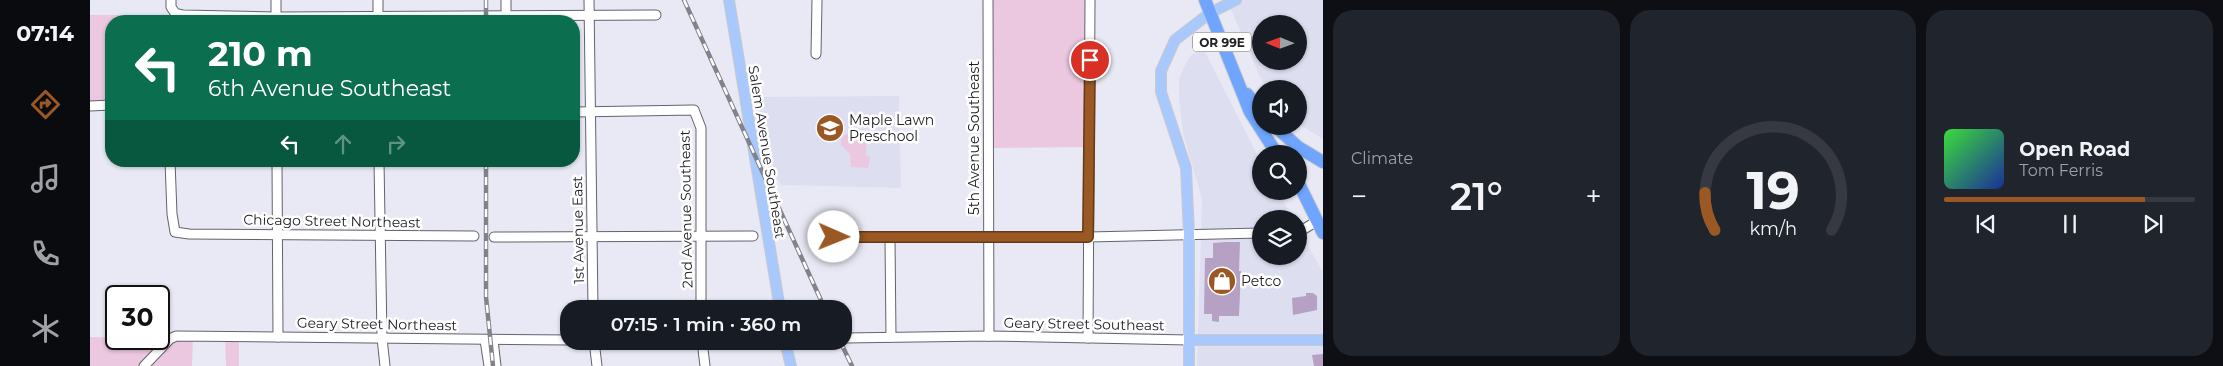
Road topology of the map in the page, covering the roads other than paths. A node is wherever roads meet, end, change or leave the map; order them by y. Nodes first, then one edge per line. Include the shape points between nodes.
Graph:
1 (171, 0) edge
2 (276, 0) edge
3 (378, 0) edge
4 (506, 0) edge
5 (589, 0) edge
6 (729, 0) edge
7 (817, 0) edge
8 (988, 0) edge
9 (1090, 0) edge
10 (1205, 0) edge
11 (1236, 0) edge
12 (1210, 13) junction
13 (182, 15) edge
14 (276, 15) edge
15 (378, 15) edge
16 (506, 15) edge
17 (656, 15) dead end
18 (580, 16) edge
19 (589, 16) junction
20 (816, 54) dead end
21 (1239, 84) junction
22 (1252, 100) edge
23 (90, 106) edge
24 (105, 106) edge
25 (580, 112) edge
26 (590, 112) junction
27 (1285, 135) edge
28 (1271, 145) edge
29 (1323, 162) edge
30 (170, 167) edge
31 (277, 167) edge
32 (379, 167) edge
33 (1307, 200) edge
34 (1318, 221) junction
35 (1307, 227) edge
36 (1252, 233) edge
37 (278, 234) junction
38 (1189, 234) junction
39 (1323, 234) edge
40 (381, 235) junction
41 (474, 236) dead end
42 (753, 236) dead end
43 (494, 237) dead end
44 (834, 237) dead end
45 (988, 237) junction
46 (1088, 237) junction
47 (592, 238) junction
48 (700, 238) junction
49 (890, 238) junction
50 (593, 300) edge
51 (701, 300) edge
52 (779, 300) edge
53 (988, 336) junction
54 (278, 337) junction
55 (891, 337) junction
56 (382, 338) junction
57 (852, 338) edge
58 (1088, 338) junction
59 (489, 340) junction
60 (560, 340) edge
61 (1189, 340) junction
62 (1323, 340) edge
63 (595, 350) edge
64 (703, 350) edge
65 (788, 350) edge
66 (144, 366) edge
67 (385, 366) edge
68 (489, 366) edge
69 (496, 366) edge
70 (597, 366) edge
71 (705, 366) edge
72 (791, 366) edge
73 (1188, 366) edge

1 - 13 street via 175,13
2 - 14 street
3 - 15 street
4 - 16 street
5 - 19 street, 1st Avenue East
6 - 52 main road, Salem Avenue Southeast
7 - 20 street
8 - 45 street, 5th Avenue Southeast
9 - 46 street
10 - 12 highway, OR 99E
11 - 12 main road
12 - 21 highway, OR 99E
12 - 38 main road via 1175,40 1161,71 1161,92 1186,168
17 - 19 street
18 - 19 street
19 - 26 street, 1st Avenue East
21 - 22 highway, OR 99E
21 - 28 highway, OR 99E via 1250,112
23 - 24 street
25 - 26 street
26 - 47 street, 1st Avenue East
26 - 48 street, 2nd Avenue Southeast via 694,110 700,128
27 - 29 highway
30 - 37 street, Chicago Street Northeast via 175,232
31 - 37 street
32 - 40 street
33 - 34 highway
34 - 35 street
34 - 39 highway
36 - 38 street
37 - 40 street, Chicago Street Northeast
37 - 54 street
38 - 46 street
38 - 61 main road
40 - 41 street, Chicago Street Northeast
40 - 56 street
42 - 48 street
43 - 47 street
44 - 49 street
45 - 46 street
45 - 49 street
45 - 53 street, 5th Avenue Southeast
46 - 58 street
47 - 48 street
47 - 50 street, 1st Avenue East
48 - 51 street, 2nd Avenue Southeast
49 - 55 street
53 - 55 street, Geary Street Southeast
53 - 58 street, Geary Street Southeast
54 - 56 street, Geary Street Northeast
54 - 66 street, Geary Street Northeast via 184,336 170,339
55 - 57 street, Geary Street Southeast
56 - 59 street, Geary Street Northeast
56 - 67 street
58 - 61 street, Geary Street Southeast
59 - 60 street, Geary Street Northeast
59 - 68 street
59 - 69 street
61 - 62 main road, Geary Street Southeast
61 - 73 main road
63 - 70 street
64 - 71 street
65 - 72 main road

